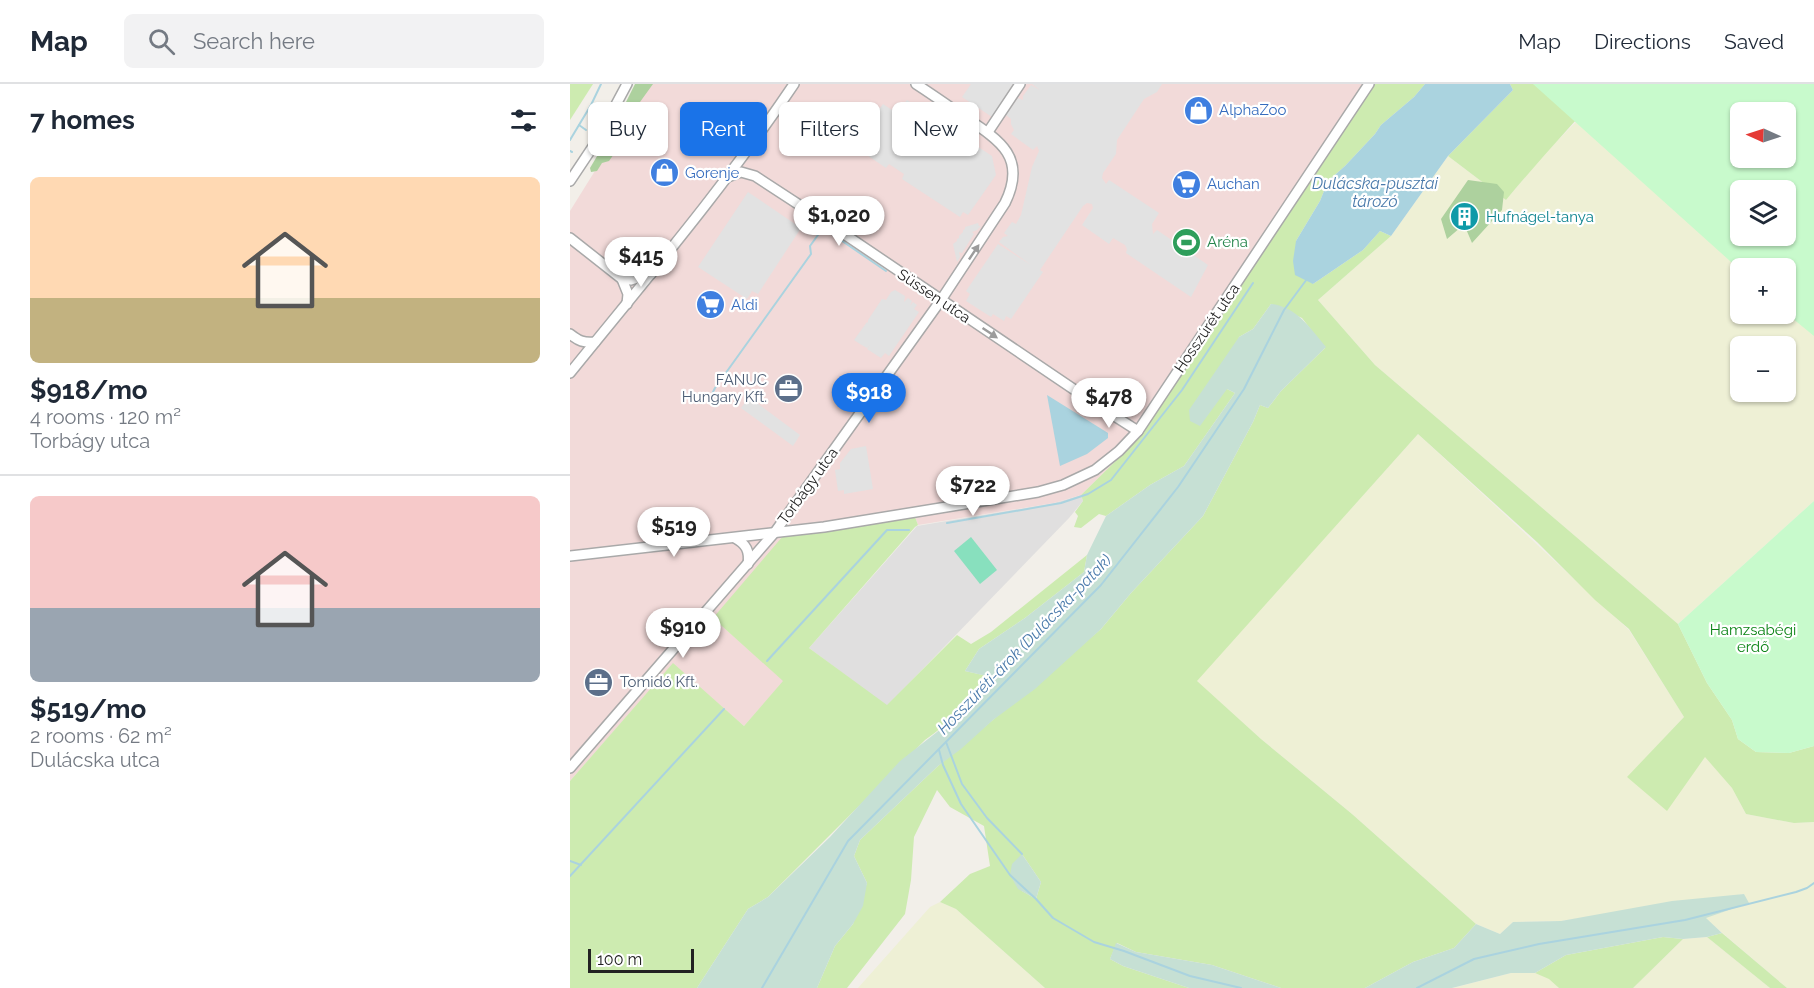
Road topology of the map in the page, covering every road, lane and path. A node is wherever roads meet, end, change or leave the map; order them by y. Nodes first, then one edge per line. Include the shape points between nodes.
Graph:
1 (627, 84) edge
2 (794, 84) edge
3 (916, 84) edge
4 (1020, 84) edge
5 (1369, 84) edge
6 (988, 132) junction
7 (728, 177) junction
8 (570, 181) edge
9 (570, 238) edge
10 (653, 273) junction
11 (622, 279) junction
12 (941, 300) junction
13 (627, 303) junction
14 (570, 334) edge
15 (579, 341) junction
16 (595, 342) junction
17 (580, 360) junction
18 (570, 373) edge
19 (1138, 431) junction
20 (775, 532) junction
21 (735, 538) junction
22 (570, 556) edge
23 (748, 564) junction
24 (570, 768) edge

1 - 8 street
2 - 7 street
3 - 6 street, Torbágy utca
4 - 6 street
5 - 19 street, Hosszúrét utca
12 -> 6 street, Torbágy utca via 1012,189 1013,164 1000,142
7 - 10 street
7 - 12 street, Süssen utca via 741,172 755,176
9 - 11 street
10 - 11 street
10 - 13 street
11 - 13 street
12 -> 19 street, Süssen utca
12 - 20 street, Torbágy utca
13 - 16 street
14 - 15 street
15 - 16 street
15 - 17 street
16 - 17 street
17 - 18 street
19 - 20 street, Hosszúrét utca via 1095,470 1046,490
20 - 21 street, Hosszúrét utca
20 - 23 street, Torbágy utca
21 - 22 street, Hosszúrét utca
21 - 23 street via 747,549
23 - 24 street, Torbágy utca

